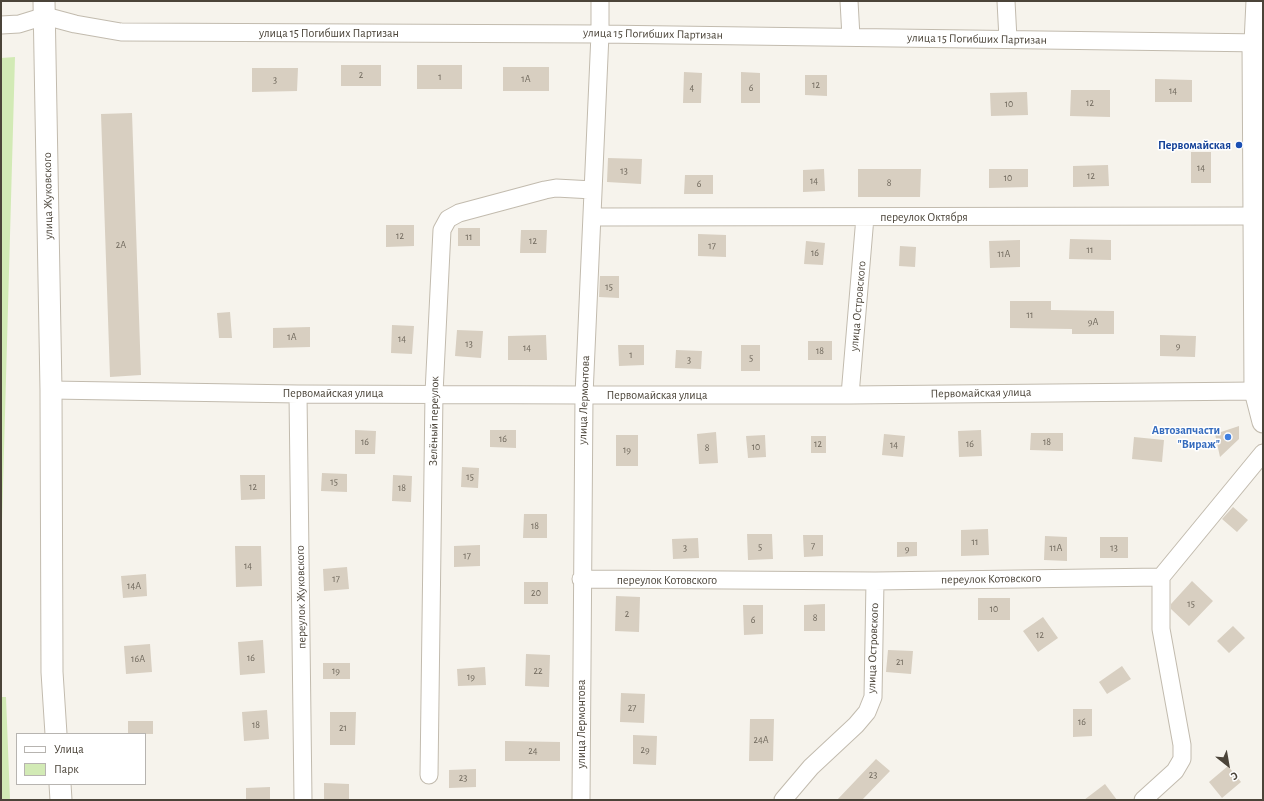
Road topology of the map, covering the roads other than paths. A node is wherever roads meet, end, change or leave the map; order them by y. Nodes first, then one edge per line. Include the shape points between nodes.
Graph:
1 (600, 1) edge
2 (849, 1) edge
3 (1006, 1) edge
4 (1255, 1) edge
5 (44, 8) edge
6 (1, 26) edge
7 (600, 34) junction
8 (851, 37) junction
9 (1008, 39) junction
10 (1258, 43) edge
11 (593, 190) junction
12 (1255, 216) junction
13 (592, 217) junction
14 (865, 217) junction
15 (51, 390) junction
16 (1259, 392) edge
17 (434, 393) junction
18 (298, 394) junction
19 (584, 395) junction
20 (850, 395) junction
21 (1263, 422) edge
22 (1263, 453) edge
23 (1160, 577) junction
24 (582, 580) junction
25 (875, 581) junction
26 (56, 733) edge
27 (429, 775) dead end
28 (60, 785) edge
29 (61, 800) edge
30 (303, 800) edge
31 (581, 800) edge
32 (783, 800) edge
33 (1144, 800) edge

1 - 7 street, улица Лермонтова
2 - 8 street
3 - 9 street
4 - 10 street
5 - 6 street via 19,24
5 - 7 street, улица 15 Погибших Партизан via 75,24 121,32
5 - 15 street, улица Жуковского
7 - 8 street, улица 15 Погибших Партизан
7 - 11 street, улица Лермонтова
8 - 9 street, улица 15 Погибших Партизан
9 - 10 street, улица 15 Погибших Партизан
10 - 12 street
11 - 13 street, улица Лермонтова
11 - 17 street, Зелёный переулок via 545,190 459,213 448,219 442,230
12 - 14 street, переулок Октября
12 - 16 street
13 - 14 street, переулок Октября
13 - 19 street, улица Лермонтова
14 - 20 street, улица Островского
15 - 18 street, Первомайская улица
15 - 26 street, улица Жуковского via 52,672
16 - 20 street, Первомайская улица
16 - 21 street
17 - 18 street, Первомайская улица
17 - 19 street, Первомайская улица
17 - 27 street, Зелёный переулок
18 - 30 street, переулок Жуковского
19 - 20 street, Первомайская улица
19 - 24 street, улица Лермонтова
22 - 23 street
23 - 25 street, переулок Котовского
23 - 33 street via 1161,629 1182,745 1182,759 1175,771
24 - 25 street, переулок Котовского
24 - 31 street, улица Лермонтова
25 - 32 street, улица Островского via 873,697 867,712 811,767
28 - 29 street

